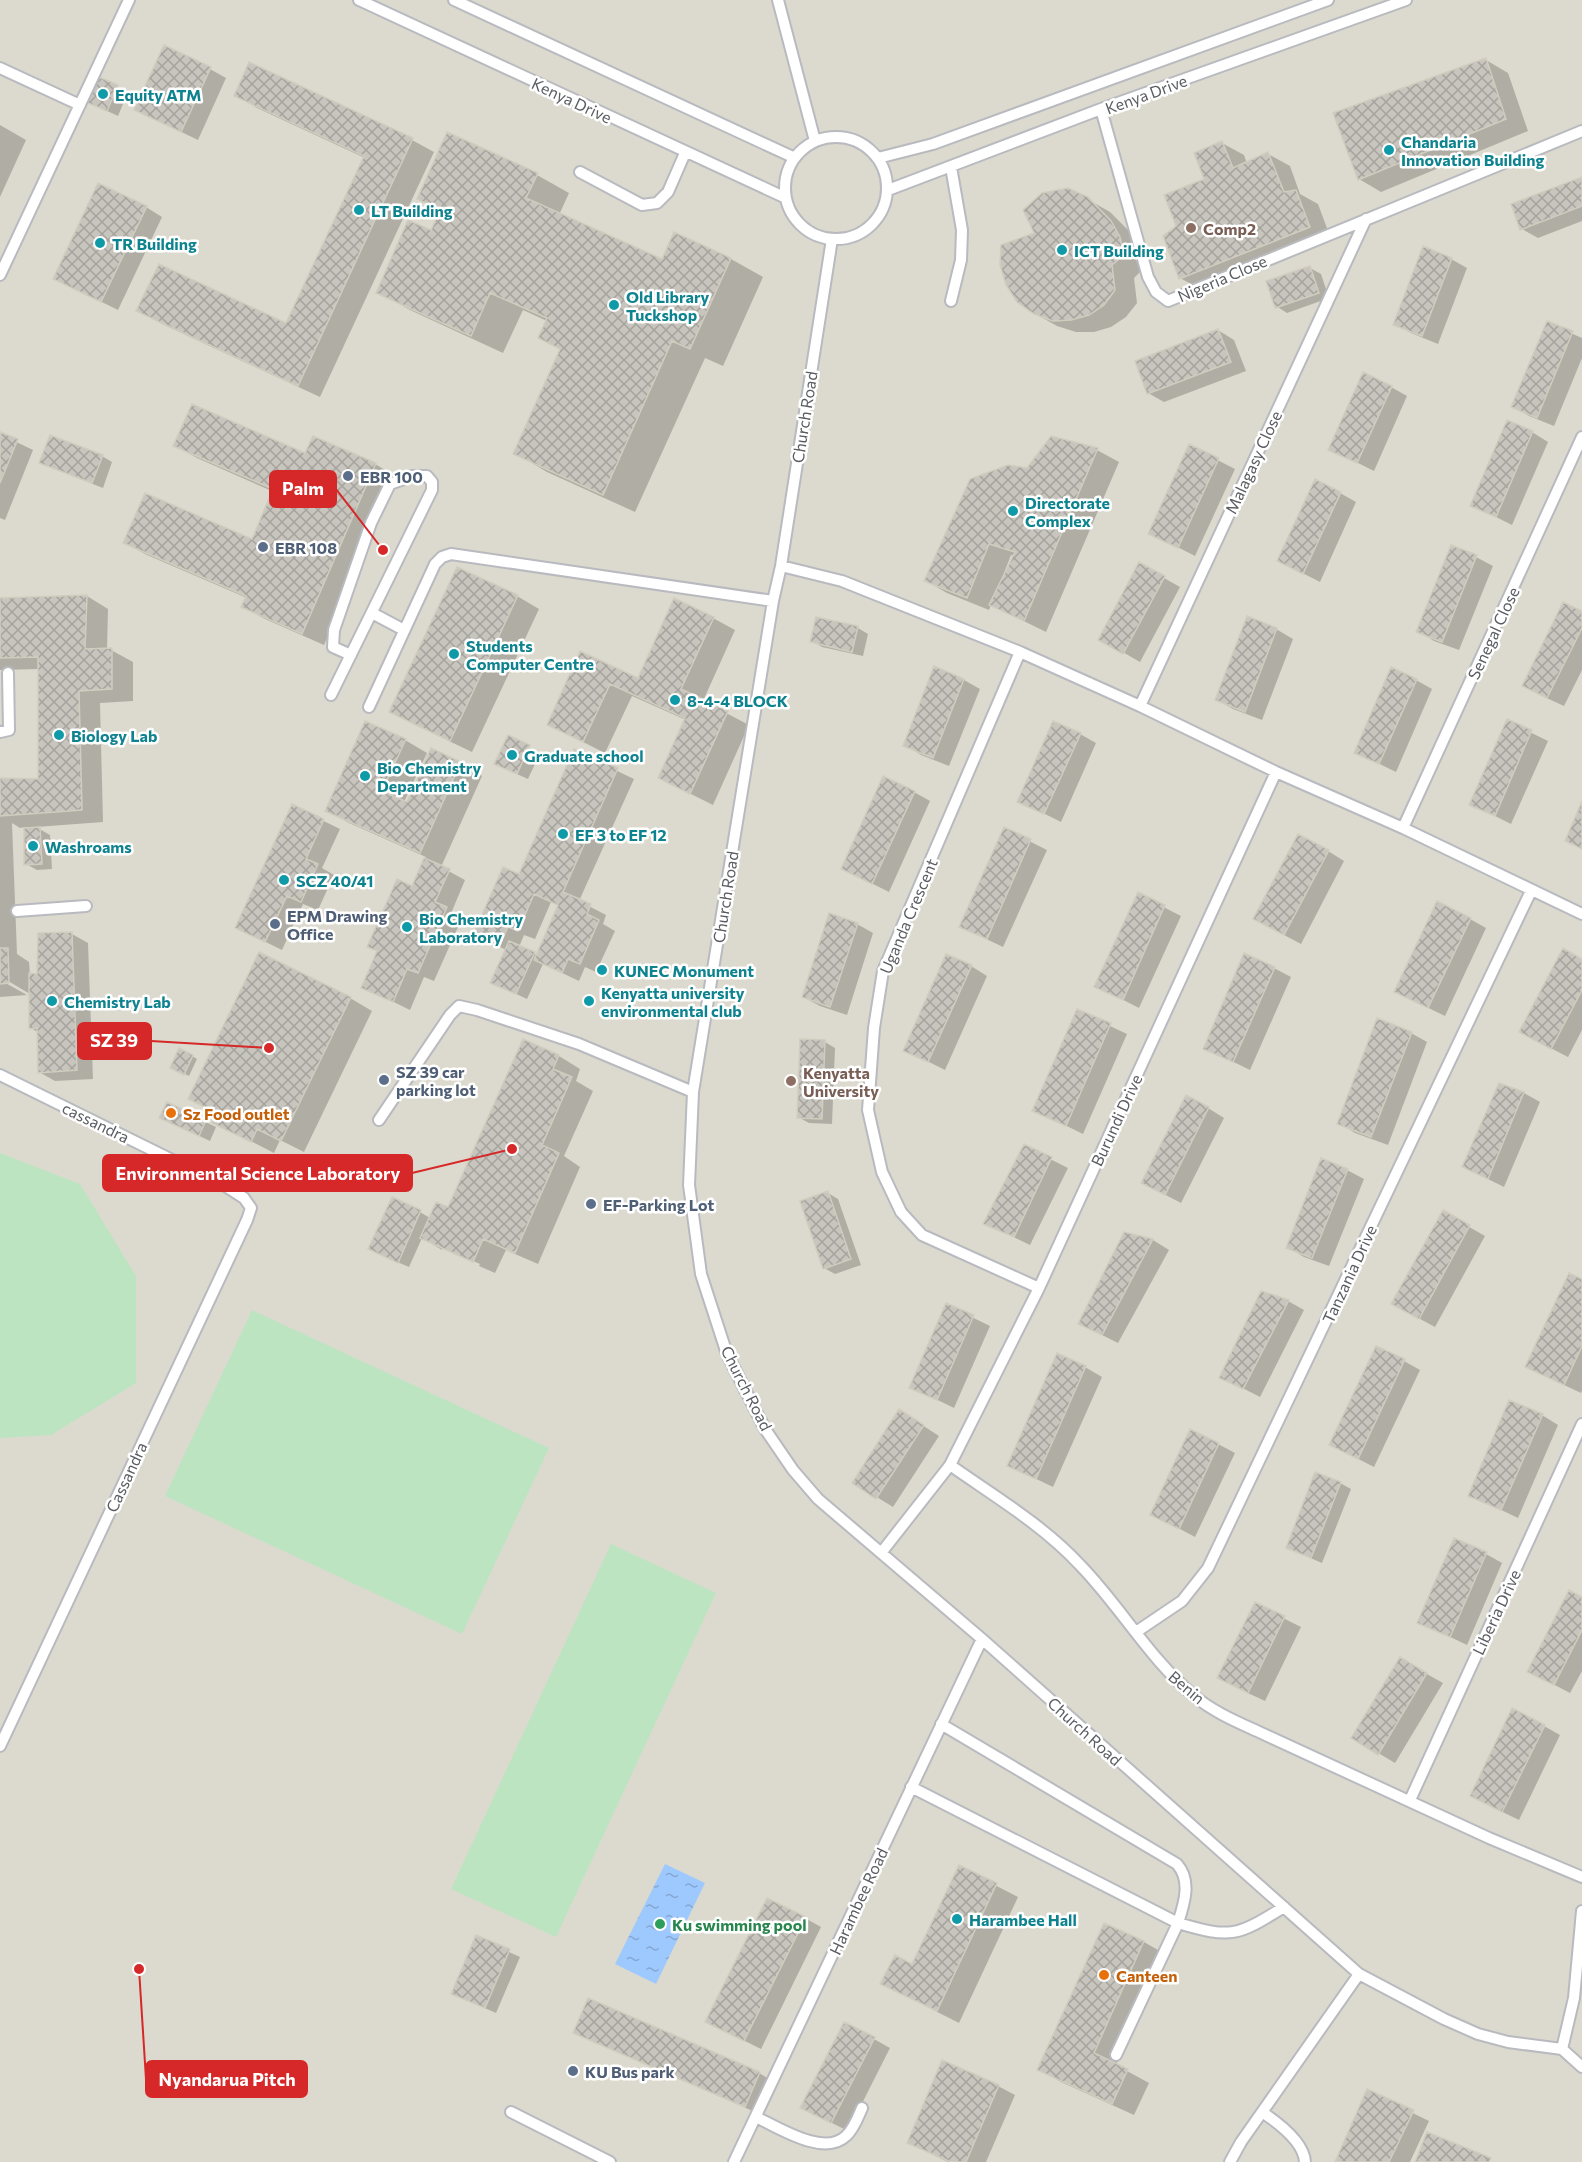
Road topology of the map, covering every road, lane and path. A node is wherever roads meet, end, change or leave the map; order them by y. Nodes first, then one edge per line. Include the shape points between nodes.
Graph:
1 (129, 0) edge
2 (359, 0) edge
3 (454, 0) edge
4 (778, 0) edge
5 (1328, 0) edge
6 (1406, 0) edge
7 (0, 68) edge
8 (80, 105) junction
9 (1101, 109) junction
10 (1582, 131) edge
11 (815, 141) junction
12 (685, 153) junction
13 (795, 158) junction
14 (878, 158) junction
15 (951, 167) junction
16 (580, 172) dead end
17 (888, 190) junction
18 (786, 198) junction
19 (1366, 219) junction
20 (832, 239) junction
21 (0, 275) edge
22 (951, 301) dead end
23 (1582, 437) edge
24 (781, 566) junction
25 (773, 601) junction
26 (372, 613) junction
27 (404, 630) junction
28 (1020, 652) junction
29 (351, 655) junction
30 (8, 673) dead end
31 (331, 695) dead end
32 (1140, 705) junction
33 (369, 707) dead end
34 (0, 732) edge
35 (1276, 772) junction
36 (1403, 828) junction
37 (1531, 891) junction
38 (86, 906) dead end
39 (17, 911) dead end
40 (1582, 914) edge
41 (0, 1075) edge
42 (693, 1092) junction
43 (379, 1119) dead end
44 (251, 1208) joint
45 (1039, 1288) junction
46 (1582, 1424) edge
47 (950, 1465) junction
48 (881, 1553) junction
49 (1136, 1632) junction
50 (982, 1639) junction
51 (941, 1724) junction
52 (0, 1746) edge
53 (911, 1787) junction
54 (1410, 1800) junction
55 (1582, 1876) edge
56 (1284, 1907) junction
57 (1582, 1911) edge
58 (1178, 1923) junction
59 (1359, 1974) junction
60 (1562, 2049) junction
61 (1116, 2055) dead end
62 (1582, 2067) edge
63 (862, 2108) dead end
64 (511, 2112) dead end
65 (1262, 2112) junction
66 (756, 2117) junction
67 (610, 2162) edge
68 (734, 2162) edge
69 (1230, 2162) edge
70 (1305, 2162) edge

1 - 8 lane
2 - 12 lane, Kenya Drive
3 - 13 lane
4 - 11 lane
5 - 14 lane, Kenya Drive via 933,144
6 - 9 lane, Kenya Drive
7 - 8 lane
8 - 21 lane
9 - 15 lane, Kenya Drive
9 - 19 lane, Nigeria Close via 1148,277 1156,292 1168,301
10 - 19 lane
11 - 13 lane
11 - 14 lane via 832,136 850,138
12 - 16 lane via 668,192 657,204 642,205
12 - 18 lane, Kenya Drive
13 - 18 lane via 785,181
14 - 17 lane
15 - 17 lane, Kenya Drive
15 - 22 lane via 962,230 962,260
17 - 20 lane via 876,220 863,232
18 - 20 lane via 791,213 802,226 815,236
19 - 32 lane, Malagasy Close
20 - 24 lane, Church Road
23 - 36 lane, Senegal Close
24 - 25 lane, Church Road
24 - 28 lane via 842,581
25 - 27 lane via 451,554 435,564
25 - 42 lane, Church Road
26 - 27 lane
26 - 29 lane
26 - 29 lane via 432,490 427,476 412,476 390,484 371,523 334,630 333,647
27 - 33 lane
28 - 32 lane
28 - 45 lane, Uganda Crescent via 883,971 868,1110 882,1172 901,1212 922,1235
29 - 31 lane
30 - 34 lane via 9,730
32 - 35 lane
35 - 36 lane
35 - 45 lane, Burundi Drive
36 - 37 lane
37 - 40 lane
37 - 49 lane, Tanzania Drive via 1208,1568 1182,1601
38 - 39 lane
41 - 44 lane, cassandra via 227,1187
42 - 43 lane via 579,1044 459,1006
42 - 48 lane, Church Road via 689,1185 701,1274 727,1354 765,1429 794,1470 818,1499
44 - 52 lane, Cassandra
45 - 47 lane, Burundi Drive
46 - 54 lane, Liberia Drive
47 - 48 lane
47 - 49 lane, Benin via 1058,1544 1080,1564
48 - 50 lane, Church Road
49 - 54 lane, Benin via 1166,1670 1195,1697 1228,1718
50 - 51 lane, Harambee Road
50 - 56 lane, Church Road
51 - 53 lane, Harambee Road
51 - 58 lane via 1177,1864 1185,1877
53 - 58 lane
53 - 66 lane, Harambee Road
54 - 55 lane, Benin
56 - 58 lane via 1251,1927 1230,1933 1212,1933
56 - 59 lane, Church Road
57 - 60 lane via 1574,1998
58 - 61 lane
59 - 60 lane, Church Road via 1478,2034
59 - 65 lane
60 - 62 lane
63 - 66 lane via 847,2136 835,2144 804,2139
64 - 67 lane
65 - 69 lane
65 - 70 lane via 1292,2137
66 - 68 lane, Harambee Road

